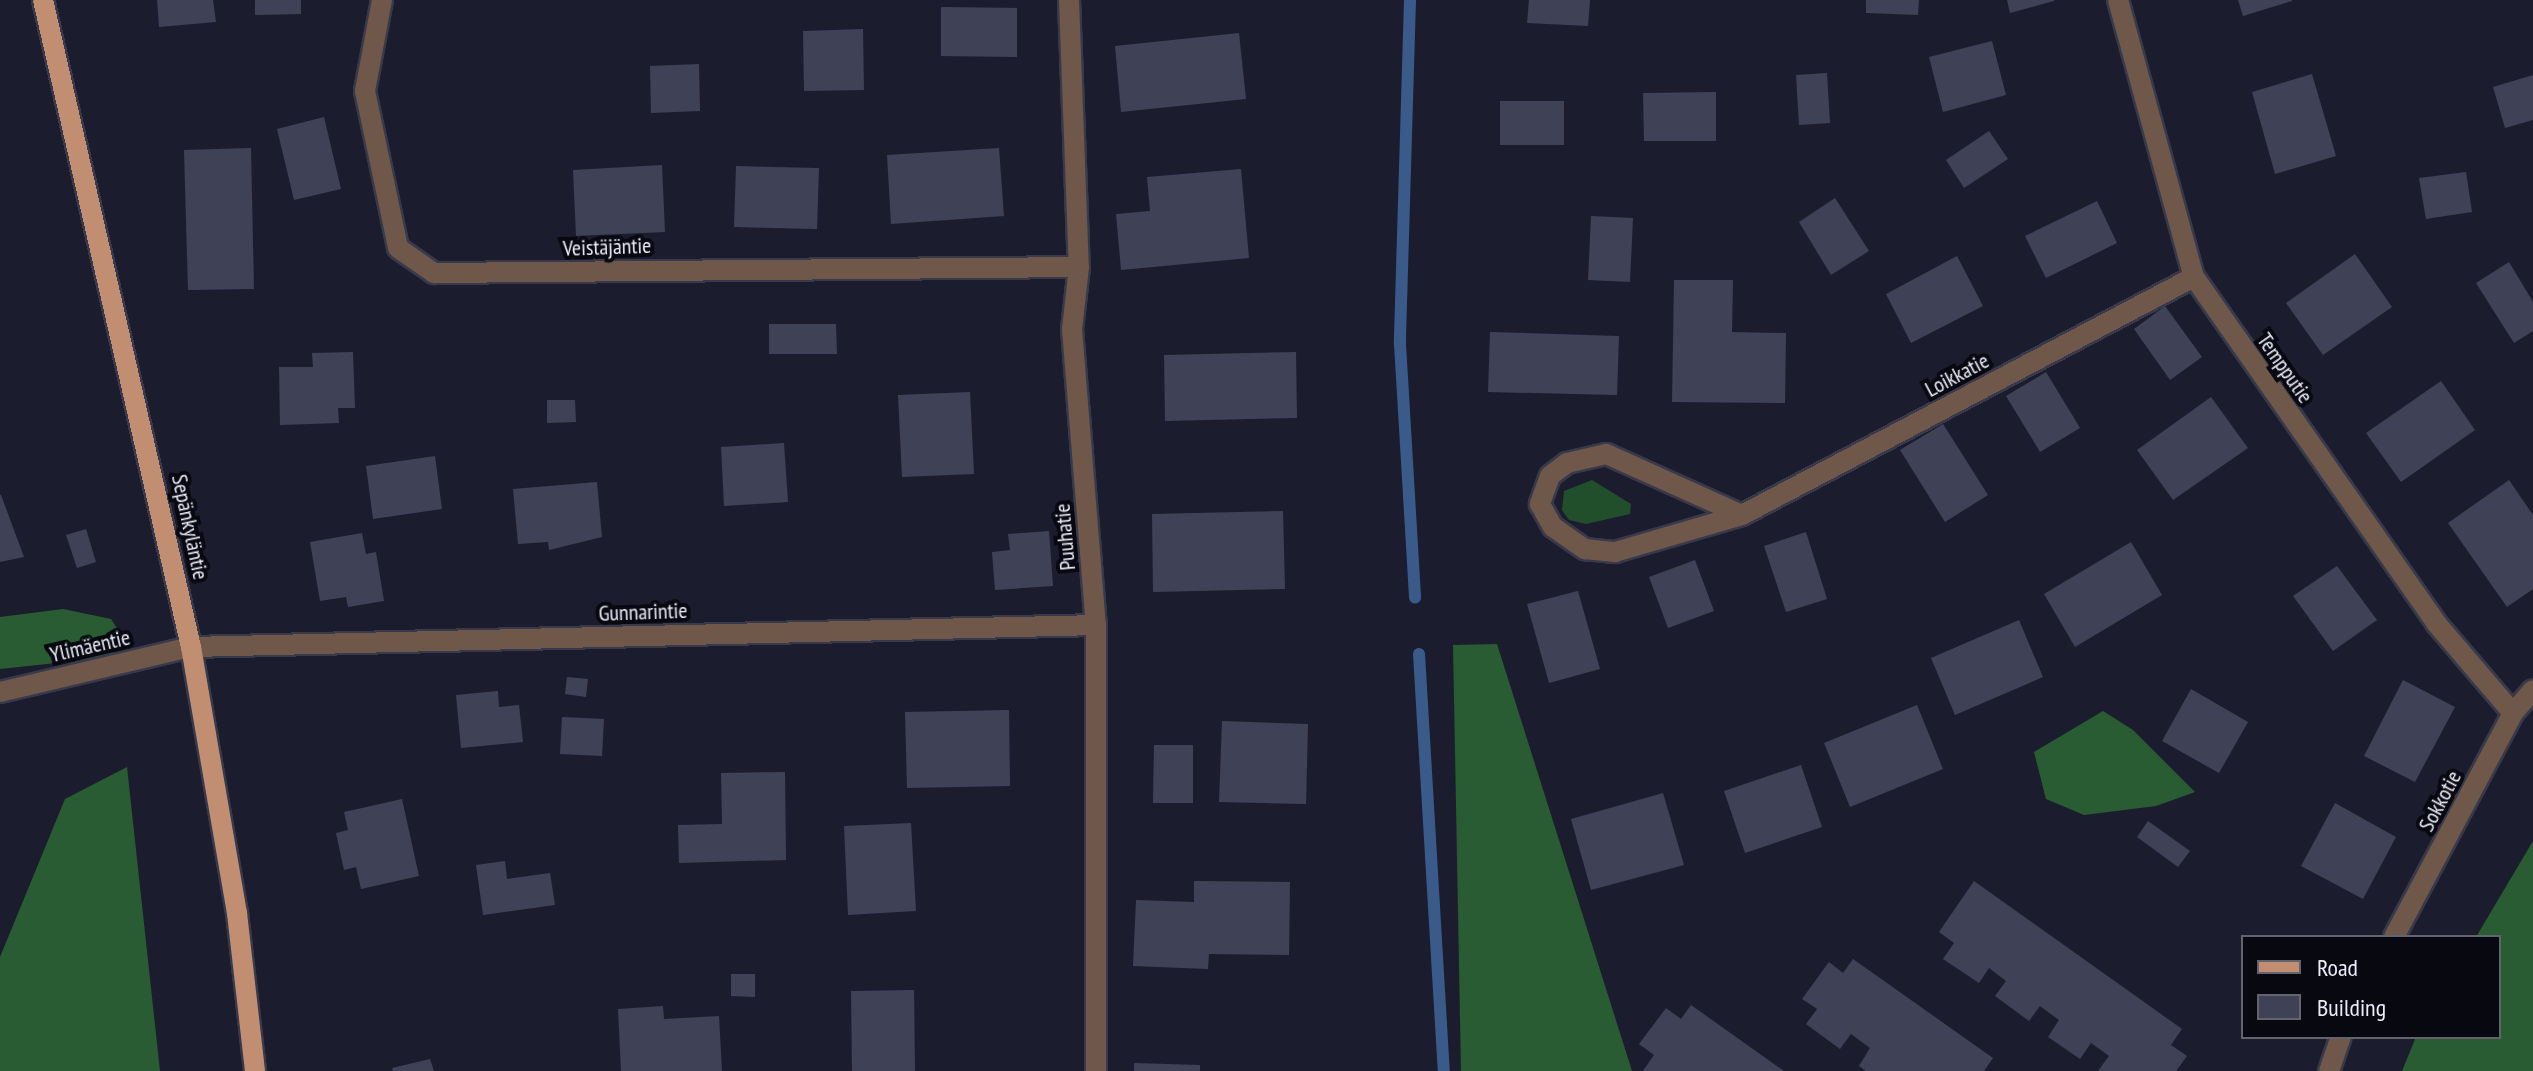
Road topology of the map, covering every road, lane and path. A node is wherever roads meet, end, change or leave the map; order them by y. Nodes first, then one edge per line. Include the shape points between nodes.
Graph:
1 (43, 0) edge
2 (382, 0) edge
3 (1069, 0) edge
4 (2118, 0) edge
5 (1079, 267) junction
6 (2194, 277) junction
7 (1742, 515) junction
8 (1096, 625) junction
9 (191, 647) junction
10 (2533, 690) edge
11 (0, 692) edge
12 (2513, 713) junction
13 (2395, 935) edge
14 (2340, 1039) edge
15 (255, 1071) edge
16 (1096, 1071) edge
17 (2329, 1071) edge

1 - 9 main road, Sepänkyläntie
2 - 5 street, Veistäjäntie via 365,91 398,248 434,273
3 - 5 street, Puuhatie
4 - 6 street, Tempputie
5 - 8 street, Puuhatie via 1072,329
6 - 7 street, Loikkatie
6 - 12 street, Tempputie via 2436,623
7 - 7 street, Loikkatie via 1606,454 1567,463 1550,476 1540,504 1553,527 1585,549 1615,552
8 - 9 street, Gunnarintie
8 - 16 street, Puuhatie
9 - 11 street, Ylimäentie
9 - 15 main road, Sepänkyläntie via 237,913
10 - 12 street, Sokkotie
12 - 13 street, Sokkotie
14 - 17 street

